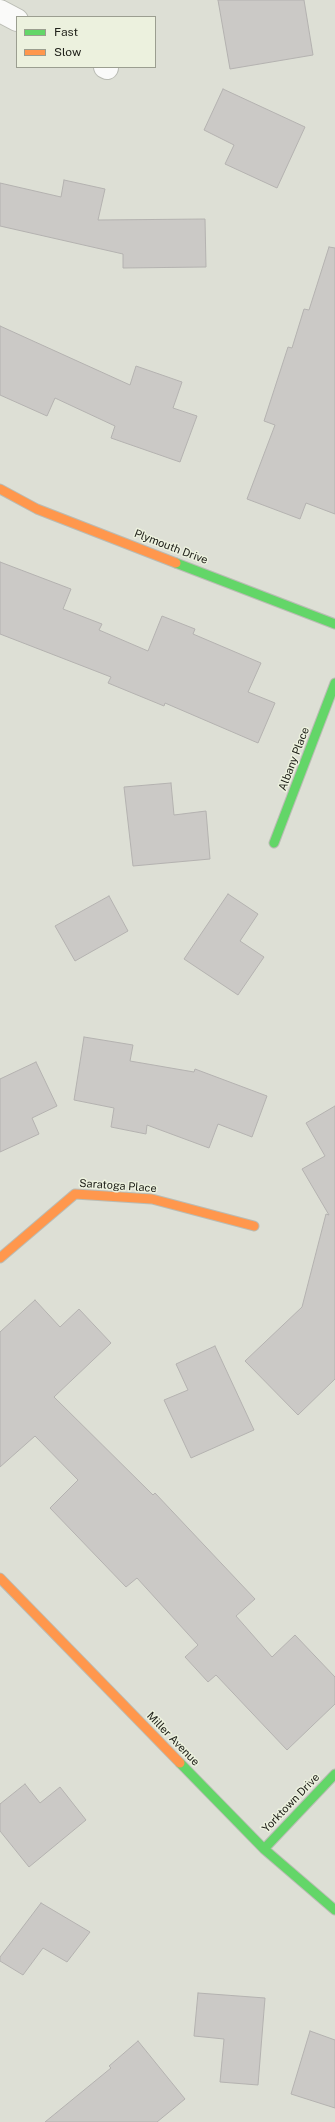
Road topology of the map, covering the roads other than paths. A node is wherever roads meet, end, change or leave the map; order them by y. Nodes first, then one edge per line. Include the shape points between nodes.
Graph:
1 (0, 11) edge
2 (16, 19) edge
3 (0, 489) edge
4 (335, 624) edge
5 (335, 683) edge
6 (274, 844) dead end
7 (254, 1226) dead end
8 (0, 1258) edge
9 (0, 1578) edge
10 (335, 1774) edge
11 (264, 1849) junction
12 (335, 1910) edge

1 - 2 street
3 - 4 street, Plymouth Drive via 37,509
5 - 6 street, Albany Place
7 - 8 street, Saratoga Place via 152,1199 75,1194
9 - 11 street, Miller Avenue
10 - 11 street, Yorktown Drive
11 - 12 street, Miller Avenue

